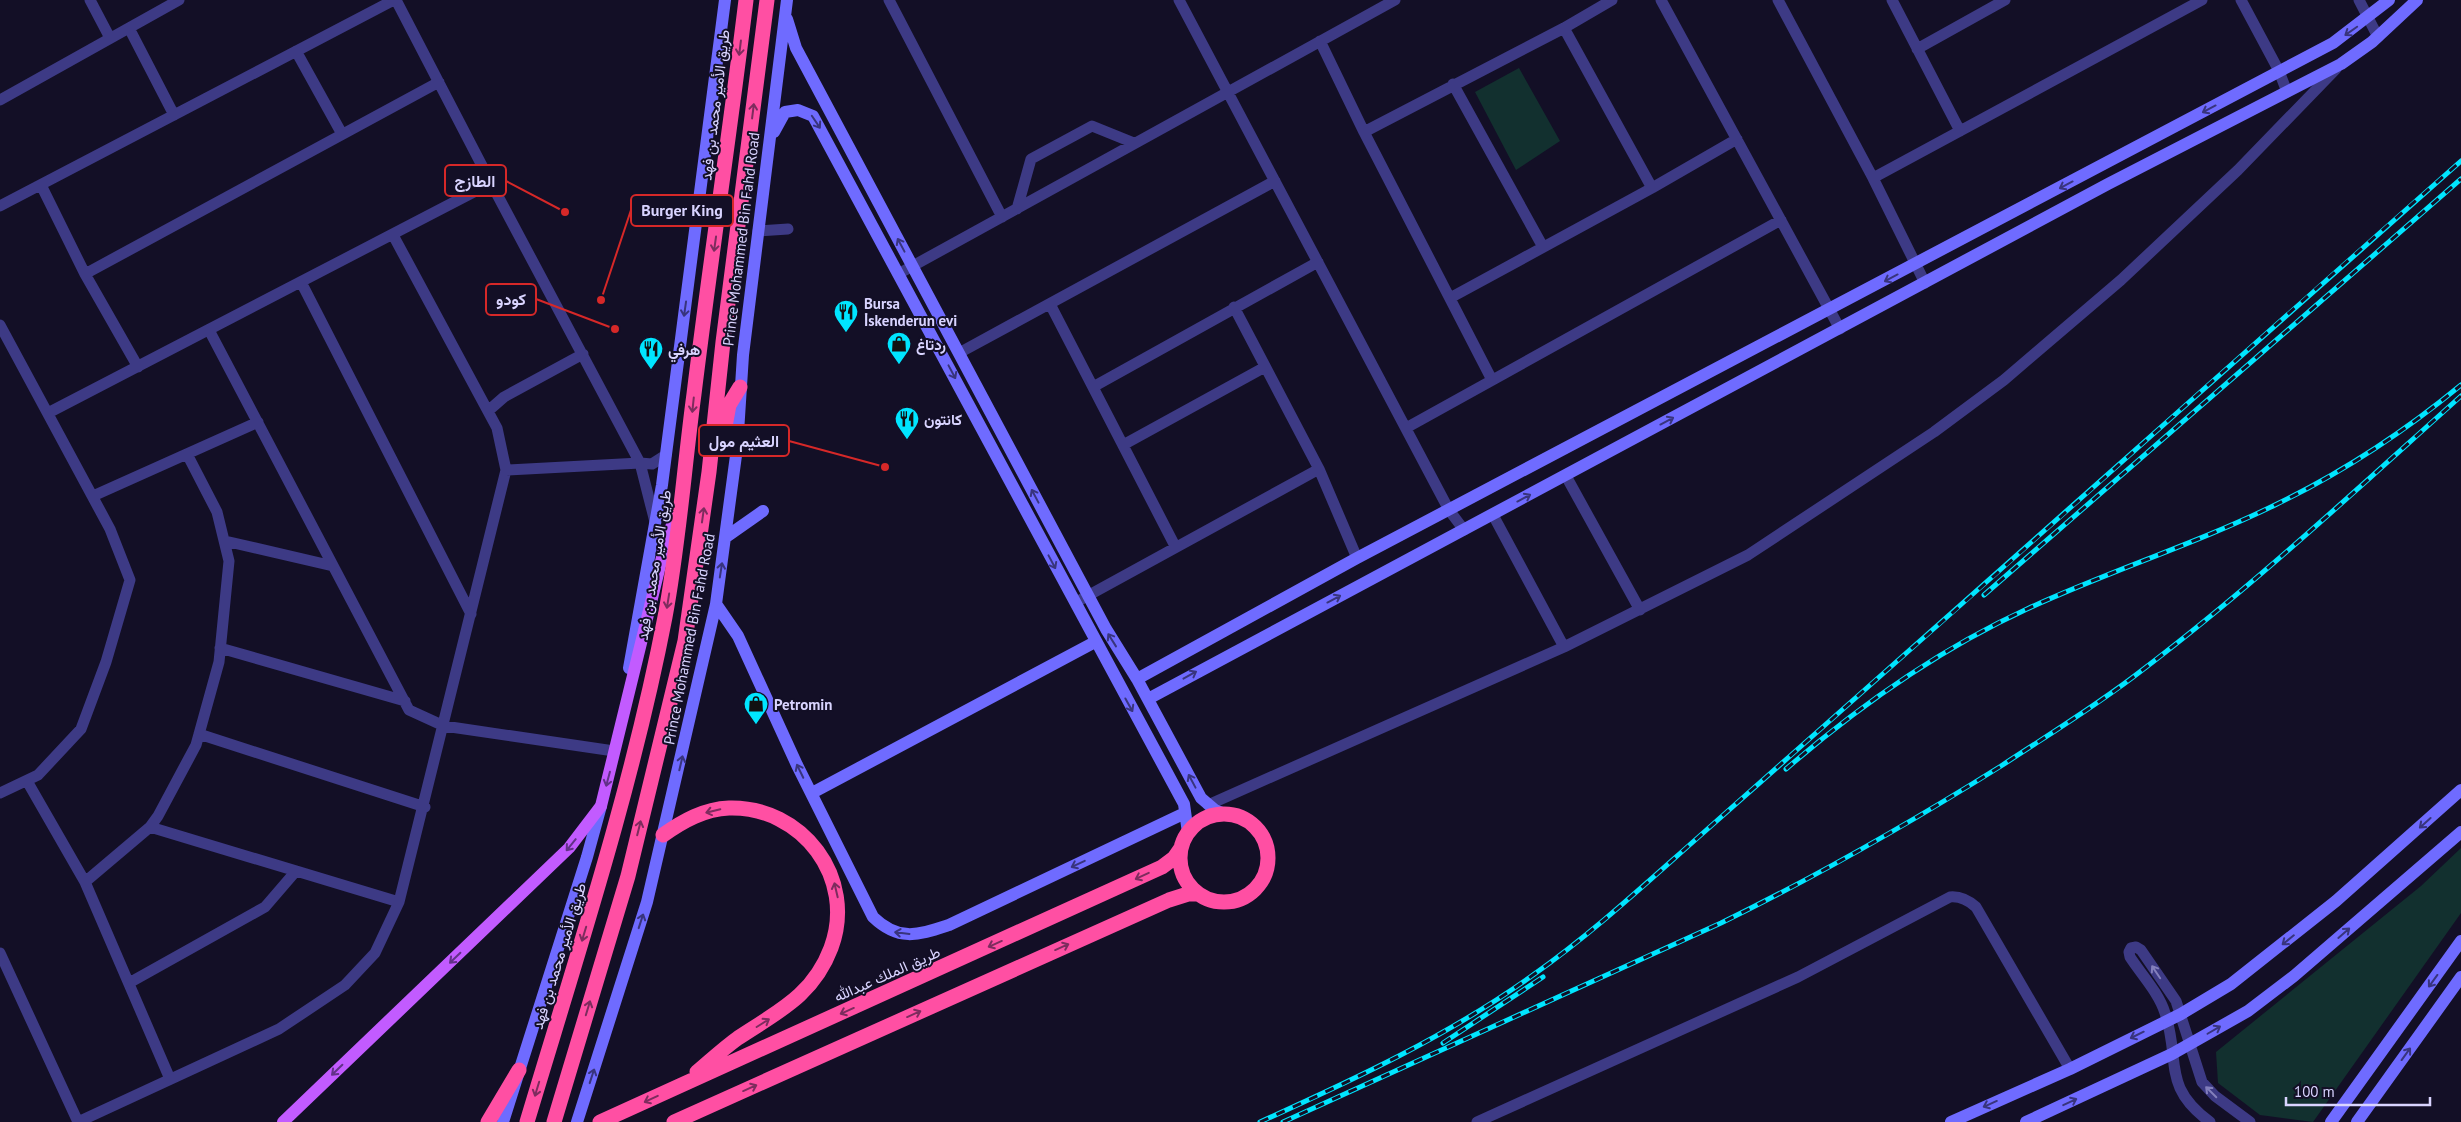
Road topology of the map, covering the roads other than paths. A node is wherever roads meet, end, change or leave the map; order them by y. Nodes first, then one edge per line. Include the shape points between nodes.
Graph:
1 (90, 0) edge
2 (179, 0) edge
3 (395, 0) edge
4 (725, 0) edge
5 (746, 0) edge
6 (768, 0) edge
7 (787, 0) edge
8 (889, 0) edge
9 (1179, 0) edge
10 (1394, 0) edge
11 (1612, 0) edge
12 (1662, 0) edge
13 (1778, 0) edge
14 (1892, 0) edge
15 (2005, 0) edge
16 (2202, 0) edge
17 (2241, 0) edge
18 (2359, 0) edge
19 (2389, 0) edge
20 (2417, 0) edge
21 (786, 16) junction
22 (2368, 18) junction
23 (129, 28) junction
24 (1564, 28) junction
25 (2378, 37) junction
26 (110, 38) junction
27 (1320, 41) junction
28 (1917, 49) junction
29 (296, 51) junction
30 (2341, 64) junction
31 (2279, 71) junction
32 (439, 82) junction
33 (1453, 84) junction
34 (1227, 92) junction
35 (2287, 92) junction
36 (0, 100) edge
37 (174, 115) junction
38 (1960, 131) junction
39 (1364, 132) junction
40 (342, 134) junction
41 (770, 138) junction
42 (1737, 139) junction
43 (1134, 144) junction
44 (1873, 178) junction
45 (1275, 181) junction
46 (491, 184) junction
47 (41, 185) junction
48 (1652, 188) junction
49 (0, 206) edge
50 (1016, 209) junction
51 (1002, 217) junction
52 (1781, 220) junction
53 (788, 229) dead end
54 (758, 230) junction
55 (392, 234) junction
56 (1543, 247) junction
57 (1318, 262) junction
58 (1916, 265) junction
59 (913, 266) junction
60 (900, 273) junction
61 (85, 274) junction
62 (301, 282) junction
63 (1925, 283) junction
64 (1450, 298) junction
65 (1050, 304) junction
66 (1234, 308) junction
67 (1830, 310) junction
68 (0, 324) edge
69 (1840, 329) junction
70 (209, 330) junction
71 (959, 353) junction
72 (583, 354) junction
73 (138, 367) junction
74 (1265, 367) junction
75 (1492, 380) junction
76 (740, 387) junction
77 (1093, 387) junction
78 (488, 411) junction
79 (48, 413) junction
80 (258, 422) junction
81 (1406, 428) junction
82 (1123, 445) junction
83 (187, 454) junction
84 (666, 455) junction
85 (640, 463) junction
86 (1319, 469) junction
87 (506, 470) junction
88 (709, 472) junction
89 (1566, 476) junction
90 (93, 496) junction
91 (682, 505) junction
92 (1449, 510) junction
93 (763, 511) dead end
94 (1493, 515) junction
95 (655, 524) junction
96 (1464, 530) junction
97 (726, 537) junction
98 (225, 541) junction
99 (1176, 546) junction
100 (1357, 558) junction
101 (334, 566) junction
102 (1088, 596) junction
103 (1074, 603) junction
104 (716, 604) junction
105 (1640, 610) junction
106 (471, 614) junction
107 (1095, 642) junction
108 (1564, 647) junction
109 (220, 648) junction
110 (1137, 679) junction
111 (1148, 699) junction
112 (405, 701) junction
113 (444, 726) junction
114 (199, 734) junction
115 (614, 751) junction
116 (27, 781) junction
117 (2461, 790) edge
118 (0, 793) edge
119 (812, 794) junction
120 (1208, 805) junction
121 (600, 806) junction
122 (425, 807) junction
123 (1185, 813) junction
124 (1226, 814) junction
125 (150, 828) junction
126 (2461, 832) edge
127 (1188, 833) junction
128 (663, 835) junction
129 (1181, 848) junction
130 (296, 871) junction
131 (85, 882) junction
132 (1198, 894) junction
133 (399, 902) junction
134 (2461, 941) edge
135 (0, 953) edge
136 (2461, 977) edge
137 (129, 983) junction
138 (2181, 1014) junction
139 (2167, 1020) junction
140 (2190, 1045) junction
141 (2172, 1054) junction
142 (2070, 1068) junction
143 (520, 1070) junction
144 (170, 1079) junction
145 (682, 1084) junction
146 (720, 1101) junction
147 (78, 1122) edge
148 (283, 1122) edge
149 (488, 1122) edge
150 (503, 1122) edge
151 (527, 1122) edge
152 (554, 1122) edge
153 (577, 1122) edge
154 (600, 1122) edge
155 (674, 1122) edge
156 (692, 1122) edge
157 (1477, 1122) edge
158 (1951, 1122) edge
159 (2026, 1122) edge
160 (2210, 1122) edge
161 (2250, 1122) edge
162 (2331, 1122) edge
163 (2357, 1122) edge

1 - 26 street
2 - 23 street
3 - 29 street
3 - 32 street
4 -> 84 street
5 -> 91 highway, طريق الأمير محمد بن فهد
88 -> 6 highway
7 - 21 street, Prince Mohammed Bin Fahd Road
8 - 51 street
9 - 34 street
10 - 27 street
11 - 24 street
12 - 42 street
13 - 44 street
14 - 28 street
15 - 28 street
16 - 38 street
17 - 31 street
18 - 22 street
19 - 22 street
20 - 25 street
21 - 41 street, Prince Mohammed Bin Fahd Road
59 -> 21 street via 796,48
22 - 25 street
22 -> 31 street via 2333,43
23 - 26 street
23 - 37 street
24 - 33 street
24 - 48 street
25 - 30 street
26 - 36 street
27 - 34 street
27 - 39 street
28 - 38 street
29 - 37 street
29 - 40 street
30 - 35 street
30 - 105 street via 2238,170 2121,280 2004,380 1934,432 1748,555
31 - 35 street
31 -> 58 street
32 - 40 street
32 - 46 street
33 - 39 street
33 - 56 street
34 - 43 street
34 - 45 street
35 - 63 street
37 - 47 street
38 - 44 street
39 - 64 street
40 - 61 street
41 - 54 street, Prince Mohammed Bin Fahd Road
41 -> 60 street via 785,112 798,110 813,116
42 - 48 street
42 - 52 street
43 - 50 street
43 - 50 street via 1092,126 1031,160
44 - 58 street
45 - 57 street
45 - 65 street
46 - 55 street
46 - 72 street
47 - 49 street
47 - 61 street
48 - 56 street
50 - 51 street
51 - 59 street
52 - 67 street
52 - 75 street
53 - 54 street
54 - 76 street, Prince Mohammed Bin Fahd Road
55 - 62 street
55 - 78 street
56 - 64 street
57 - 66 street
57 - 81 street
58 - 63 street
58 -> 67 street
59 - 60 street
59 - 71 street
60 -> 103 street
61 - 73 street
62 - 70 street
62 - 106 street
63 - 69 street
64 - 75 street
65 - 71 street
65 - 77 street
66 - 74 street
66 - 77 street
67 - 69 street
67 - 92 street
68 - 79 street
89 -> 69 street
70 - 73 street
70 - 80 street
102 -> 71 street
72 - 78 street via 504,398
72 - 85 street
73 - 79 street
74 - 82 street
74 - 86 street
75 - 81 street
76 - 88 highway via 729,405 721,448
76 - 97 street, Prince Mohammed Bin Fahd Road via 737,448
77 - 82 street
78 - 87 street via 496,428
79 - 90 street
80 - 83 street
80 - 101 street
81 - 92 street
82 - 99 street
83 - 90 street
83 - 98 street via 217,512
84 - 85 street via 652,464
84 - 95 street
85 - 87 street
85 - 95 street
86 - 99 street
86 - 100 street
87 - 106 street
152 -> 88 highway via 628,876 685,641
94 -> 89 street
89 - 105 street
90 - 116 street via 130,580 82,728 38,775
91 - 115 main road via 668,533
91 -> 151 highway, طريق الأمير محمد بن فهد via 665,616 638,738 603,870
92 - 96 street
92 - 100 street
93 - 97 street
94 - 96 street
94 - 108 street
95 - 115 street
111 -> 96 street
104 -> 97 street, Prince Mohammed Bin Fahd Road
98 - 101 street
98 - 109 street via 229,560
99 - 102 street
100 - 110 street
101 - 112 street
102 - 103 street
110 -> 102 street
103 - 107 street
119 -> 104 street via 738,636
128 -> 104 street, Prince Mohammed Bin Fahd Road
105 - 108 street
106 - 113 street
107 - 119 street
107 -> 123 street via 1184,804
108 - 120 street
109 - 112 street
109 - 114 street
110 - 111 street
120 -> 111 street via 1201,798
112 - 113 street via 409,710
113 - 115 street
113 - 122 street
114 - 122 street
114 - 125 street
115 -> 121 main road
116 - 118 street
116 - 131 street
117 -> 138 street via 2336,901 2258,964
123 -> 119 street via 949,924 918,935 893,932 873,917
120 - 124 street
121 - 143 street
121 -> 148 main road via 569,848
122 - 133 street
123 - 127 street
124 - 127 highway via 1208,817
124 - 132 highway via 1242,818 1262,835 1269,860 1265,876 1248,896 1232,902 1214,901
125 - 130 street
125 - 131 street
140 -> 126 street via 2248,1011 2294,976
127 - 129 highway
145 -> 128 highway via 737,1039 784,1010 814,980 831,947 838,915 837,892 828,864 808,838 788,823 757,810 728,808 696,815
153 -> 128 street, Prince Mohammed Bin Fahd Road via 647,902
129 - 132 highway via 1183,874
129 -> 145 highway, طريق الملك عبدالله via 1174,858 1154,871
130 - 133 street
130 - 137 street via 265,907
131 - 137 street
146 -> 132 highway via 1169,900
133 - 144 street via 374,953 345,985 279,1029
134 -> 162 street
135 - 147 street
163 -> 136 street
137 - 144 street
138 - 139 street
138 -> 139 street via 2176,1001 2141,950 2131,948 2130,957 2162,1006
138 - 140 street
139 - 141 street
139 -> 142 street
140 - 141 street
161 -> 140 street via 2208,1090 2197,1071
159 -> 141 street
141 - 160 street via 2181,1092
142 - 157 street via 1976,907 1957,897 1798,977
142 -> 158 street
143 - 149 highway
143 - 150 street
144 - 147 street
145 -> 154 highway, طريق الملك عبدالله
146 - 155 highway
146 - 156 street

